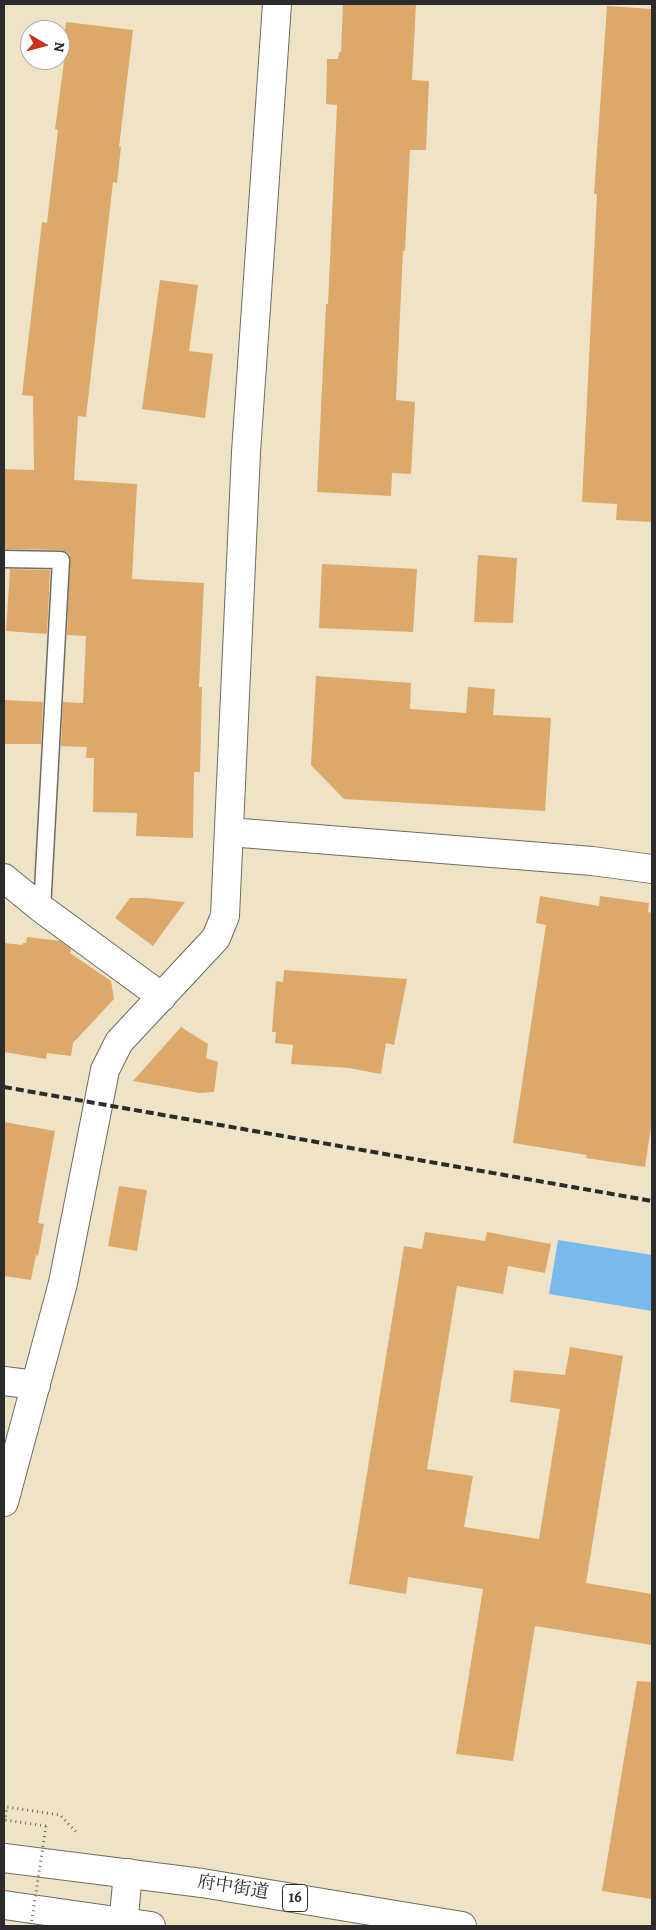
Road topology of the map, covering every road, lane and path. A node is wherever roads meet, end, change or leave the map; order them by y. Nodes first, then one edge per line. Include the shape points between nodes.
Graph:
1 (277, 4) edge
2 (4, 559) edge
3 (229, 832) junction
4 (652, 869) edge
5 (4, 878) edge
6 (42, 909) junction
7 (162, 997) junction
8 (4, 1381) edge
9 (36, 1385) junction
10 (4, 1502) edge
11 (82, 1839) dead end
12 (4, 1858) edge
13 (128, 1873) junction
14 (4, 1905) edge
15 (123, 1925) edge
16 (31, 1926) edge
17 (151, 1926) edge
18 (462, 1926) edge

1 - 3 street via 246,452
2 - 6 lane via 61,560
3 - 4 street
3 - 7 street via 225,916 216,938
5 - 6 street
6 - 7 street
7 - 9 street via 119,1042 105,1070 63,1283
8 - 9 street
9 - 10 street
11 - 16 path, bridge via 60,1815 7,1807 5,1820 46,1826
12 - 13 street, 府中街道 / 16
13 - 15 street
13 - 18 street, 府中街道 / 16
14 - 15 street
15 - 17 street

